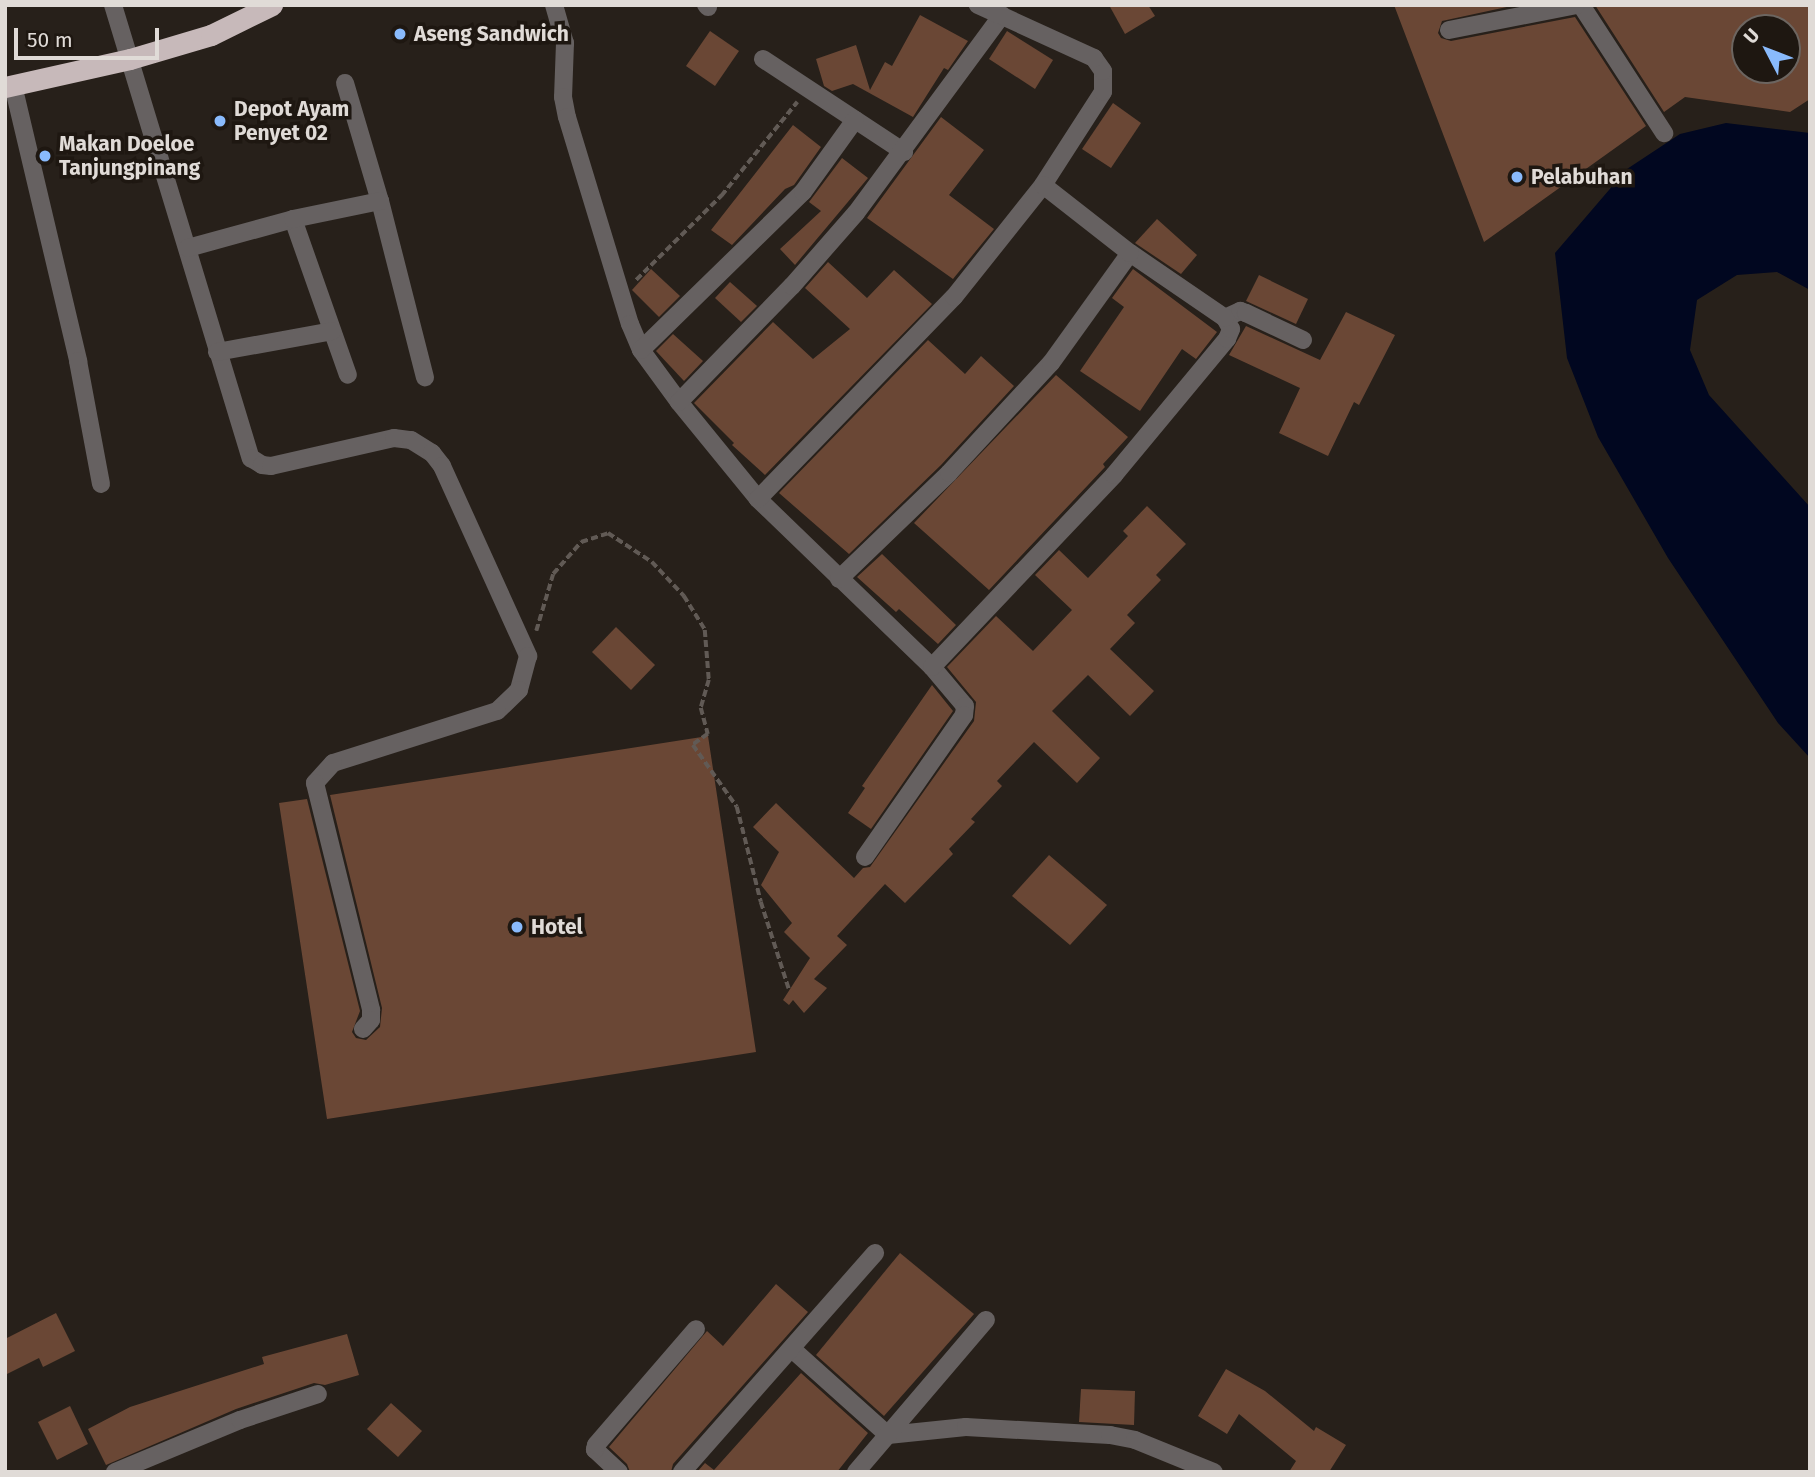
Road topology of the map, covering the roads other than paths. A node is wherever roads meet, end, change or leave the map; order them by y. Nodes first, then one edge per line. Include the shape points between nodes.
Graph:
1 (113, 5) edge
2 (272, 5) edge
3 (554, 5) edge
4 (978, 5) edge
5 (1578, 5) edge
6 (1002, 16) junction
7 (1449, 30) dead end
8 (130, 59) junction
9 (763, 59) dead end
10 (345, 83) dead end
11 (9, 86) edge
12 (855, 120) junction
13 (1664, 133) dead end
14 (904, 152) junction
15 (1043, 186) junction
16 (380, 201) junction
17 (293, 219) junction
18 (188, 248) junction
19 (1129, 253) junction
20 (1225, 318) junction
21 (332, 331) junction
22 (1303, 340) dead end
23 (641, 349) junction
24 (216, 352) junction
25 (348, 375) dead end
26 (425, 377) dead end
27 (679, 402) junction
28 (101, 484) dead end
29 (758, 499) junction
30 (839, 579) junction
31 (932, 667) junction
32 (865, 858) dead end
33 (363, 1029) dead end
34 (875, 1253) dead end
35 (986, 1320) dead end
36 (696, 1329) dead end
37 (792, 1349) junction
38 (318, 1394) dead end
39 (888, 1435) junction
40 (115, 1472) edge
41 (619, 1472) edge
42 (682, 1472) edge
43 (856, 1472) edge
44 (1214, 1472) edge

1 - 8 street
2 - 8 highway via 211,35
3 - 23 street via 565,43 565,108
4 - 6 street
5 - 7 street
5 - 13 street
6 - 14 street
6 - 15 street via 1094,58 1105,80 1103,92
8 - 11 highway
8 - 18 street
9 - 12 street
10 - 16 street
11 - 28 street via 78,361
12 - 14 street
12 - 23 street via 803,192
14 - 27 street via 792,286
15 - 19 street
15 - 29 street via 954,297
16 - 17 street
16 - 26 street
17 - 18 street
17 - 21 street
18 - 24 street
19 - 20 street
19 - 30 street via 1051,363 949,473
20 - 22 street via 1240,311
20 - 31 street via 1231,329 1227,339 1114,475
21 - 24 street
21 - 25 street
23 - 27 street
24 - 33 street via 251,458 262,466 394,438 411,440 432,453 528,656 519,690 497,711 333,763 315,783 371,1010 371,1020
27 - 29 street
29 - 30 street
30 - 31 street
31 - 32 street via 965,706 964,715
34 - 37 street
35 - 39 street
36 - 41 street via 596,1445 595,1450
37 - 39 street
37 - 42 street
38 - 40 street via 227,1425
39 - 43 street
39 - 44 street via 966,1427 1110,1435 1145,1443

